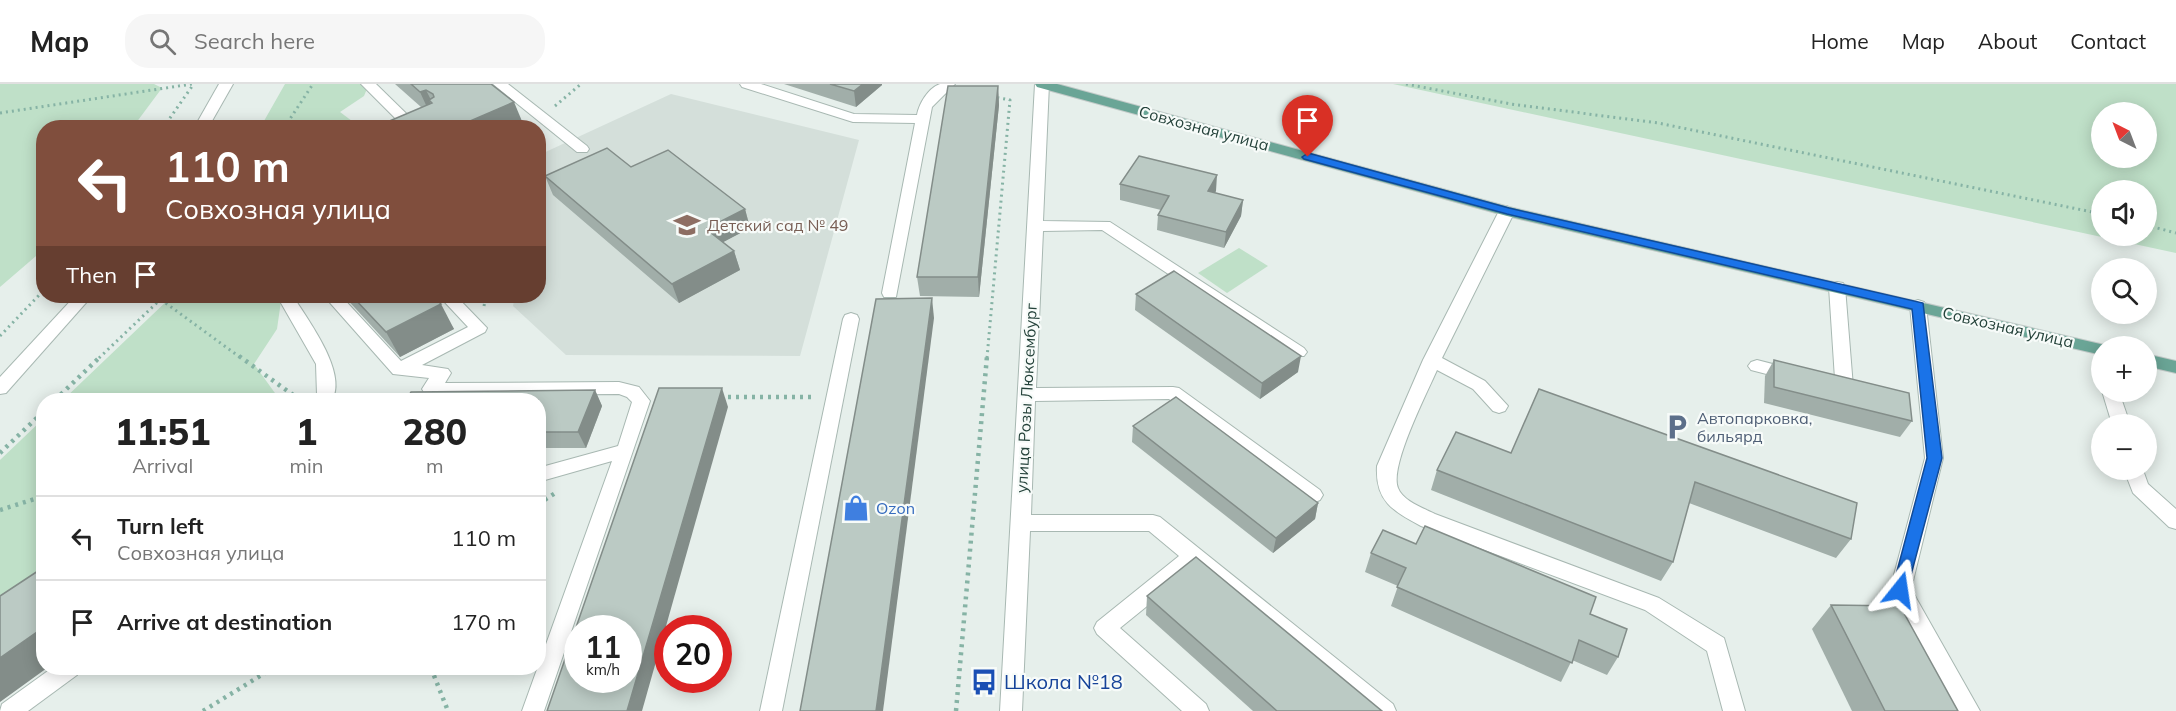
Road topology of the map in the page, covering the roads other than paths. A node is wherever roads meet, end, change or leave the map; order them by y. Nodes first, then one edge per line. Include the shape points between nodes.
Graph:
1 (226, 84) edge
2 (368, 84) edge
3 (747, 84) edge
4 (948, 84) edge
5 (1042, 84) edge
6 (504, 87) edge
7 (489, 98) edge
8 (922, 119) junction
9 (206, 120) edge
10 (412, 120) edge
11 (549, 121) junction
12 (546, 124) edge
13 (582, 149) dead end
14 (1507, 211) junction
15 (1035, 226) junction
16 (1837, 287) junction
17 (890, 293) dead end
18 (78, 303) edge
19 (289, 303) edge
20 (338, 303) edge
21 (454, 303) edge
22 (1918, 306) junction
23 (851, 318) dead end
24 (2091, 346) edge
25 (1298, 352) edge
26 (1432, 360) junction
27 (2157, 363) edge
28 (1757, 366) dead end
29 (2176, 367) edge
30 (399, 370) junction
31 (1844, 387) junction
32 (0, 388) edge
33 (1863, 392) edge
34 (326, 393) edge
35 (1026, 395) junction
36 (1499, 406) dead end
37 (624, 451) junction
38 (546, 473) edge
39 (2137, 480) edge
40 (1313, 495) dead end
41 (2176, 521) edge
42 (1020, 523) junction
43 (1194, 556) junction
44 (546, 674) edge
45 (59, 675) edge
46 (546, 675) edge
47 (10, 711) edge
48 (533, 711) edge
49 (771, 711) edge
50 (1011, 711) edge
51 (1198, 711) edge
52 (1385, 711) edge
53 (1734, 711) edge
54 (1969, 711) edge

1 - 9 street
2 - 10 street
3 - 8 street via 853,118
4 - 8 street via 928,101
5 - 14 main road, Совхозная улица
5 - 15 street, улица Розы Люксембург
6 - 7 street
6 - 11 street
8 - 17 street
11 - 12 street
11 - 13 street
14 - 16 main road, Совхозная улица
14 - 26 street
15 - 25 street via 1105,225
15 - 35 street, улица Розы Люксембург
16 - 22 main road, Совхозная улица
16 - 31 street
18 - 32 street
19 - 34 street via 325,364
20 - 30 street
21 - 30 street via 479,328
22 - 24 main road, Совхозная улица
22 - 54 street via 1934,458 1900,590
23 - 49 street
26 - 36 street via 1479,385
26 - 53 street via 1387,466 1385,480 1390,493 1403,506 1428,520 1652,604 1716,645
27 - 29 main road
28 - 31 street
30 - 37 street via 442,373 431,389 628,390 638,396 641,404
31 - 33 street
35 - 40 street via 1173,393
35 - 42 street, улица Розы Люксембург
37 - 38 street
37 - 44 street
39 - 41 street via 2140,488
42 - 43 street via 1153,523
42 - 50 street, улица Розы Люксембург
43 - 51 street via 1105,628
43 - 52 street
45 - 47 street
46 - 48 street

